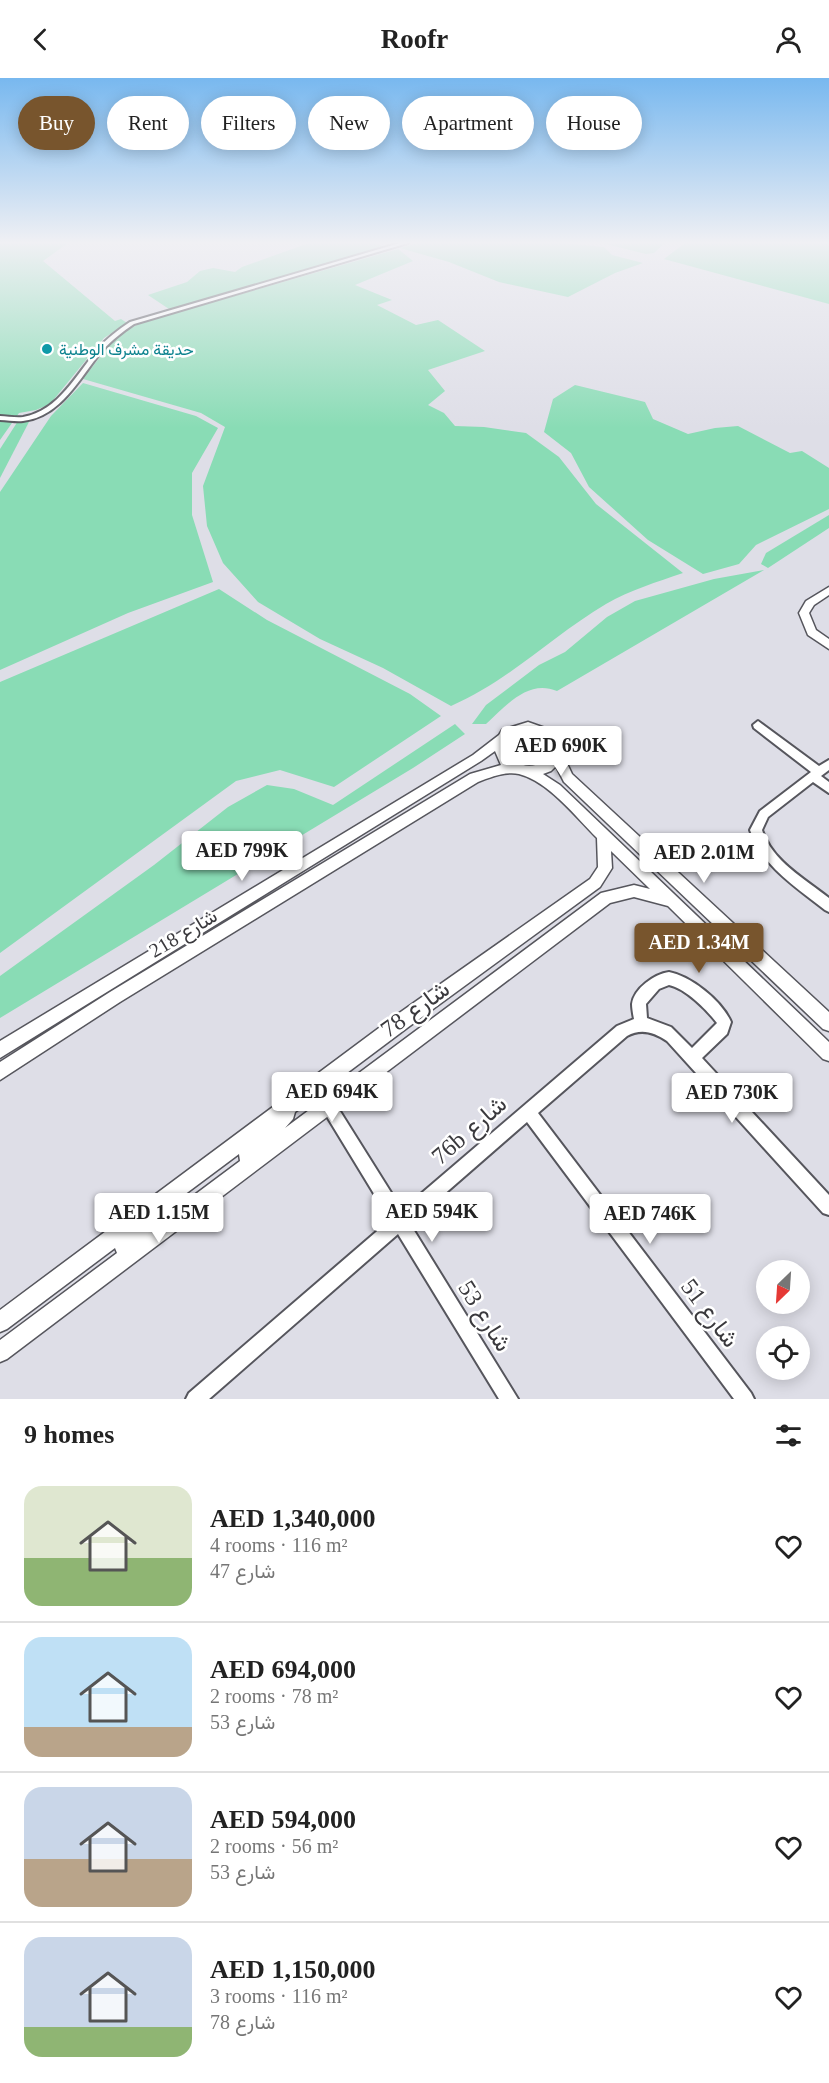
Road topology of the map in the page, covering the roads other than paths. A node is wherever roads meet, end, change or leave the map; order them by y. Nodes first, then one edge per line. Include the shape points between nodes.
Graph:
1 (195, 305) edge
2 (0, 417) edge
3 (829, 590) edge
4 (829, 645) edge
5 (758, 725) dead end
6 (502, 739) junction
7 (557, 756) junction
8 (829, 764) edge
9 (519, 770) junction
10 (816, 774) junction
11 (829, 788) edge
12 (604, 838) junction
13 (668, 900) junction
14 (829, 906) edge
15 (829, 1023) edge
16 (641, 1024) junction
17 (0, 1050) edge
18 (829, 1053) edge
19 (693, 1058) junction
20 (0, 1072) edge
21 (328, 1105) junction
22 (289, 1106) junction
23 (528, 1112) junction
24 (252, 1162) junction
25 (167, 1197) junction
26 (829, 1207) edge
27 (398, 1222) junction
28 (82, 1289) junction
29 (0, 1322) edge
30 (0, 1352) edge
31 (195, 1399) edge
32 (508, 1399) edge
33 (745, 1399) edge

1 - 2 street via 132,323 109,339 61,401 29,416
3 - 4 street via 810,603 804,613 812,632
5 - 10 street
6 - 7 street via 512,729 536,728 550,736
6 - 9 street via 503,758
6 - 17 street
7 - 9 street via 543,770
7 - 15 street via 568,778
8 - 10 street
9 - 12 street via 545,780
9 - 20 street, شارع 218 via 497,770 474,778 123,992
10 - 11 street
10 - 14 street via 764,814 756,830 764,850
12 - 13 street
12 - 22 street, شارع 78 via 605,868 595,883
13 - 18 street
13 - 21 street, شارع 78 via 634,891 606,898
16 - 19 street via 665,1031
16 - 19 street via 639,1002 662,978 684,982 724,1022 722,1029
16 - 23 street, 76b شارع via 622,1031
19 - 26 street
21 - 24 street, شارع 78
21 - 27 street, شارع 53
22 - 24 street via 281,1122 249,1149 247,1157
22 - 25 street, شارع 78
23 - 27 street, 76b شارع
23 - 33 street, شارع 51
24 - 28 street, شارع 78
25 - 28 street via 173,1203 168,1213 100,1268
25 - 29 street, شارع 78
27 - 31 street, 76b شارع
27 - 32 street, شارع 53
28 - 30 street, شارع 78

